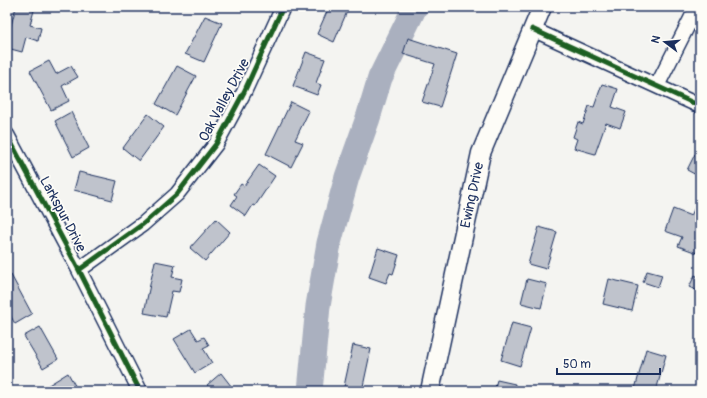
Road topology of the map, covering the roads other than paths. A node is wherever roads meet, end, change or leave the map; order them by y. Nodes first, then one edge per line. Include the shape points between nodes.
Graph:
1 (283, 7) edge
2 (542, 7) edge
3 (697, 7) edge
4 (532, 29) junction
5 (657, 86) junction
6 (700, 106) edge
7 (7, 135) edge
8 (79, 270) junction
9 (140, 391) edge
10 (430, 391) edge

1 - 8 street, Oak Valley Drive via 244,92 216,144 176,194 143,224
2 - 4 main road, Ewing Drive
3 - 5 street
4 - 5 street
4 - 10 main road, Ewing Drive via 481,153
5 - 6 street
7 - 8 street, Larkspur Drive
8 - 9 street, Larkspur Drive

